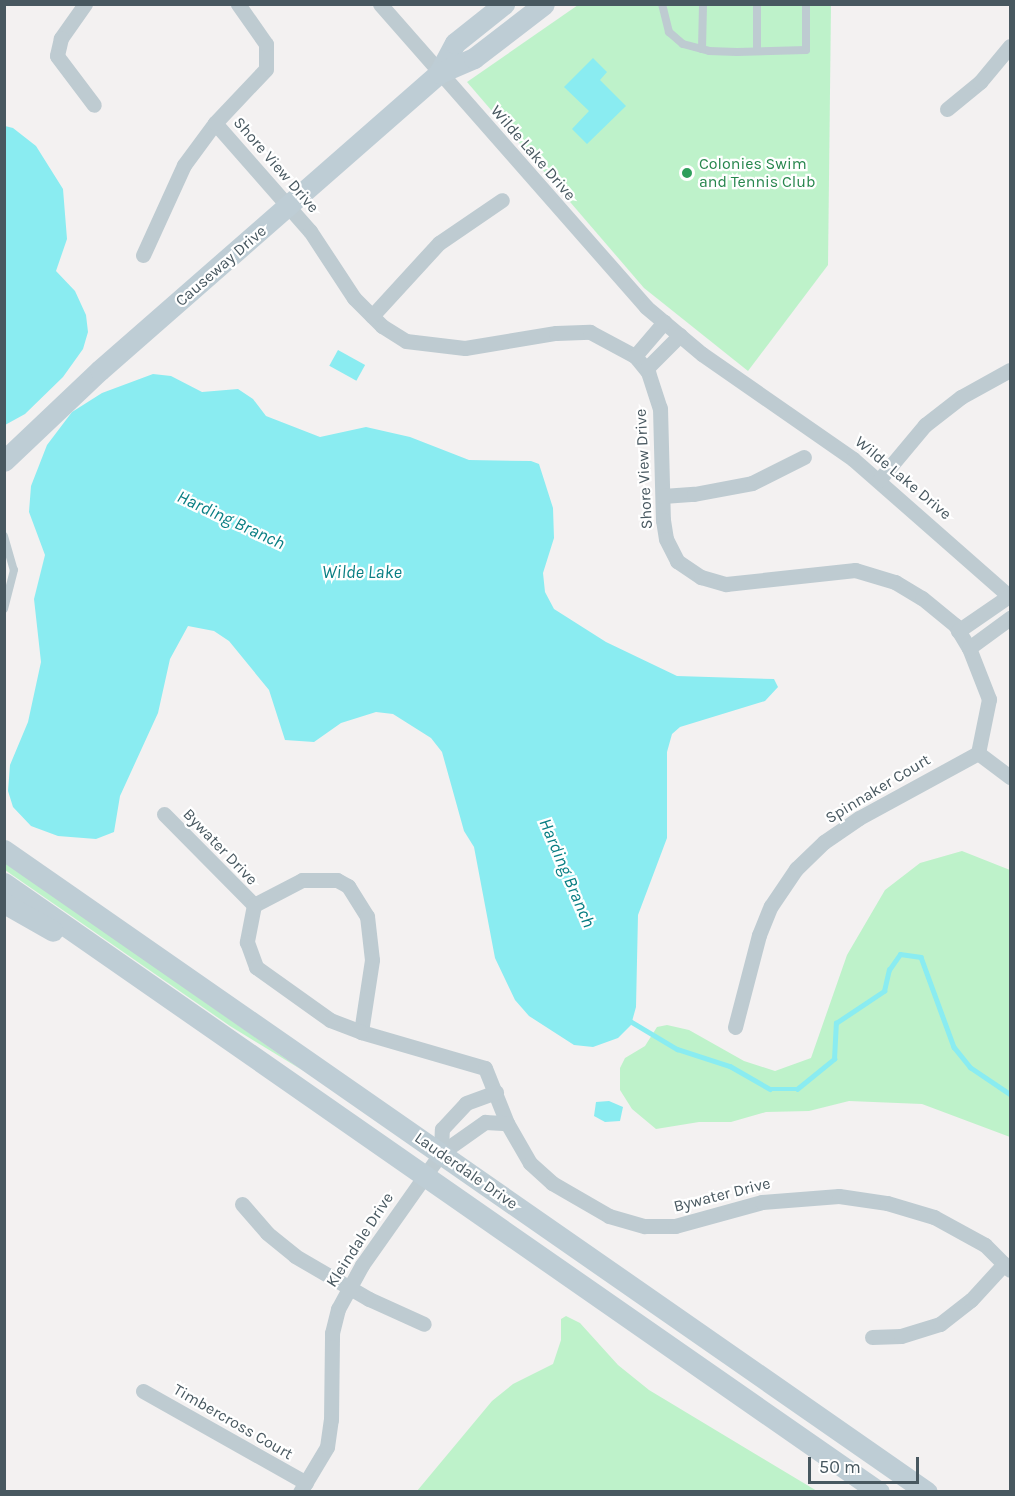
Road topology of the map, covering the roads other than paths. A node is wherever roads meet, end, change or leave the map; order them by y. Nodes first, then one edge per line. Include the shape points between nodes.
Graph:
1 (85, 4) edge
2 (238, 4) edge
3 (380, 4) edge
4 (504, 4) edge
5 (544, 4) edge
6 (662, 4) edge
7 (703, 4) edge
8 (757, 4) edge
9 (806, 4) edge
10 (1011, 46) edge
11 (702, 49) junction
12 (757, 51) junction
13 (439, 73) junction
14 (94, 105) dead end
15 (947, 109) dead end
16 (215, 123) junction
17 (502, 200) dead end
18 (287, 208) junction
19 (143, 255) dead end
20 (372, 316) junction
21 (664, 322) junction
22 (680, 335) junction
23 (635, 356) junction
24 (646, 369) junction
25 (1011, 370) edge
26 (804, 457) dead end
27 (4, 461) edge
28 (879, 480) junction
29 (663, 496) junction
30 (4, 536) edge
31 (1010, 597) edge
32 (4, 609) edge
33 (1011, 618) edge
34 (958, 631) junction
35 (969, 648) junction
36 (978, 753) junction
37 (1011, 777) edge
38 (164, 814) dead end
39 (4, 850) edge
40 (4, 883) edge
41 (4, 903) edge
42 (255, 905) junction
43 (134, 973) junction
44 (735, 1028) dead end
45 (362, 1032) junction
46 (496, 1092) junction
47 (507, 1123) junction
48 (441, 1153) junction
49 (426, 1174) junction
50 (243, 1204) dead end
51 (1007, 1267) edge
52 (349, 1288) junction
53 (424, 1324) dead end
54 (872, 1337) dead end
55 (143, 1391) dead end
56 (303, 1487) edge
57 (879, 1491) edge
58 (927, 1491) edge

1 - 14 street via 61,38 57,56
2 - 16 street via 266,44 266,69
3 - 13 street, Wilde Lake Drive
4 - 13 main road, Causeway Drive via 455,43
5 - 13 main road, Causeway Drive via 474,58
6 - 11 lane via 669,32 683,44
7 - 11 lane
8 - 12 lane
9 - 12 lane via 806,50
10 - 15 street via 980,82
11 - 12 lane
13 - 18 main road, Causeway Drive
13 - 21 street, Wilde Lake Drive via 605,262
16 - 18 street, Shore View Drive
16 - 19 street via 178,176
17 - 20 street via 439,243
18 - 20 street, Shore View Drive via 310,231 342,283
18 - 27 main road, Causeway Drive via 100,370
20 - 23 street, Shore View Drive via 396,336 420,346 465,348 590,332
21 - 22 street, Wilde Lake Drive
21 - 23 street
22 - 24 street
22 - 28 street, Wilde Lake Drive
23 - 24 street, Shore View Drive
24 - 29 street, Shore View Drive via 660,408
25 - 28 street via 961,397 932,420
26 - 29 street via 752,483
28 - 31 street, Wilde Lake Drive
29 - 34 street, Shore View Drive via 663,520 670,548 677,561 701,577 740,584 809,573 870,573 921,598
30 - 32 lane via 14,570
31 - 34 street, Wilde Lake Drive
33 - 35 street
34 - 35 street, Shore View Drive
35 - 36 street, Shore View Drive via 982,674 988,699
36 - 37 street
36 - 44 street, Spinnaker Court via 859,818 824,842 796,869 771,906 759,935
38 - 42 street, Bywater Drive
39 - 48 main road, Lauderdale Drive
40 - 43 main road, Lauderdale Drive
41 - 43 main road
42 - 45 street via 247,942 256,968 320,1014
42 - 45 street, Bywater Drive via 302,880 337,880 348,886 367,916 372,950 372,980 360,1023
43 - 49 main road, Lauderdale Drive
45 - 46 street, Bywater Drive via 476,1063 491,1076
46 - 47 street, Bywater Drive
46 - 48 street, Kleindale Drive via 466,1103 454,1116 442,1130
47 - 48 street, Kleindale Drive via 485,1122
47 - 51 street, Bywater Drive via 530,1163 552,1183 628,1223 675,1226 762,1202 839,1196 887,1203 934,1217 985,1245
48 - 49 street, Kleindale Drive
48 - 58 main road, Lauderdale Drive
49 - 52 street, Kleindale Drive
49 - 57 main road, Lauderdale Drive
50 - 52 street via 267,1233 295,1256
51 - 54 street, Bywater Drive via 940,1324 901,1336
52 - 53 street
52 - 56 street, Kleindale Drive via 332,1333 330,1434 322,1459
55 - 56 street, Timbercross Court

